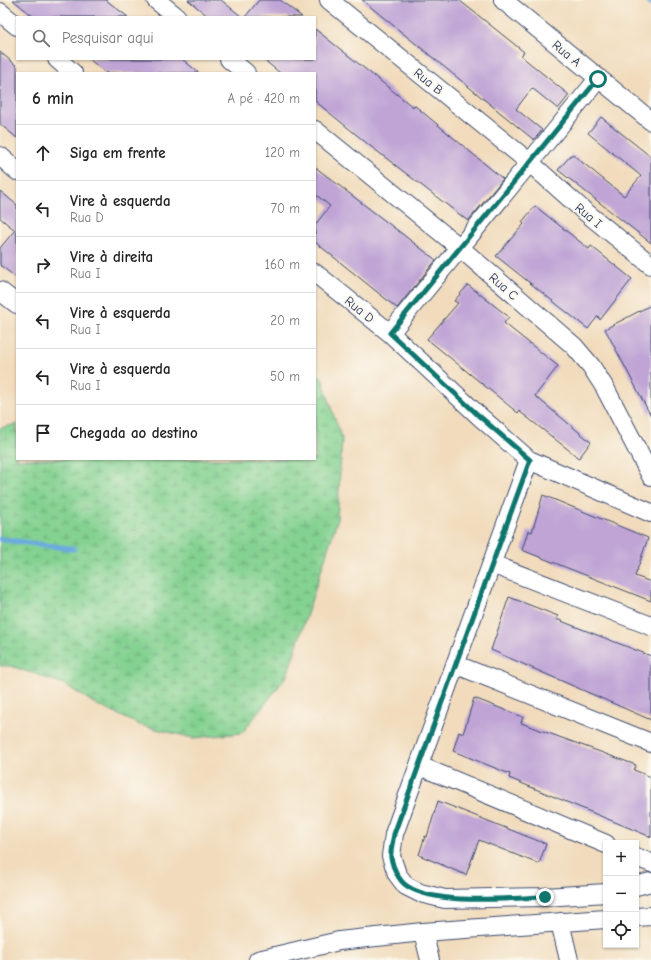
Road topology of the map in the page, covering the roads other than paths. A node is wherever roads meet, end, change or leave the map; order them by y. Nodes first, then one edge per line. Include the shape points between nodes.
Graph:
1 (156, 0) edge
2 (329, 0) edge
3 (503, 0) edge
4 (0, 12) edge
5 (176, 16) edge
6 (16, 25) edge
7 (58, 60) edge
8 (229, 60) edge
9 (73, 72) edge
10 (245, 72) edge
11 (598, 79) junction
12 (651, 121) edge
13 (316, 131) edge
14 (0, 156) edge
15 (529, 162) junction
16 (16, 169) edge
17 (459, 248) junction
18 (651, 265) edge
19 (316, 274) edge
20 (0, 291) edge
21 (16, 303) edge
22 (390, 333) junction
23 (530, 460) junction
24 (651, 476) edge
25 (651, 513) edge
26 (492, 564) junction
27 (651, 626) edge
28 (457, 665) junction
29 (651, 743) edge
30 (420, 766) junction
31 (603, 843) edge
32 (639, 858) edge
33 (651, 863) edge
34 (651, 882) edge
35 (639, 885) edge
36 (603, 893) edge
37 (651, 916) edge
38 (639, 917) edge
39 (603, 919) edge
40 (560, 922) junction
41 (423, 932) junction
42 (290, 956) edge
43 (258, 960) edge
44 (430, 960) edge
45 (569, 960) edge

1 - 5 street
2 - 15 street, Rua B
3 - 11 street, Rua A
4 - 6 street
7 - 9 street
8 - 10 street
11 - 12 street, Rua A
11 - 15 street
13 - 17 street, Rua C
14 - 16 street
15 - 17 street
15 - 18 street, Rua I
17 - 22 street
17 - 24 street, Rua C via 574,346 591,366
19 - 22 street, Rua D
20 - 21 street
22 - 23 street, Rua D
23 - 25 street, Rua D
23 - 26 street
26 - 27 street
26 - 28 street
28 - 29 street
28 - 30 street
30 - 31 street
30 - 36 street via 394,834 391,856 396,874 406,886 420,893 445,898 545,897
32 - 33 street
34 - 35 street
37 - 38 street
39 - 40 street
40 - 41 street
40 - 45 street
41 - 42 street via 339,941
41 - 44 street
42 - 43 street

